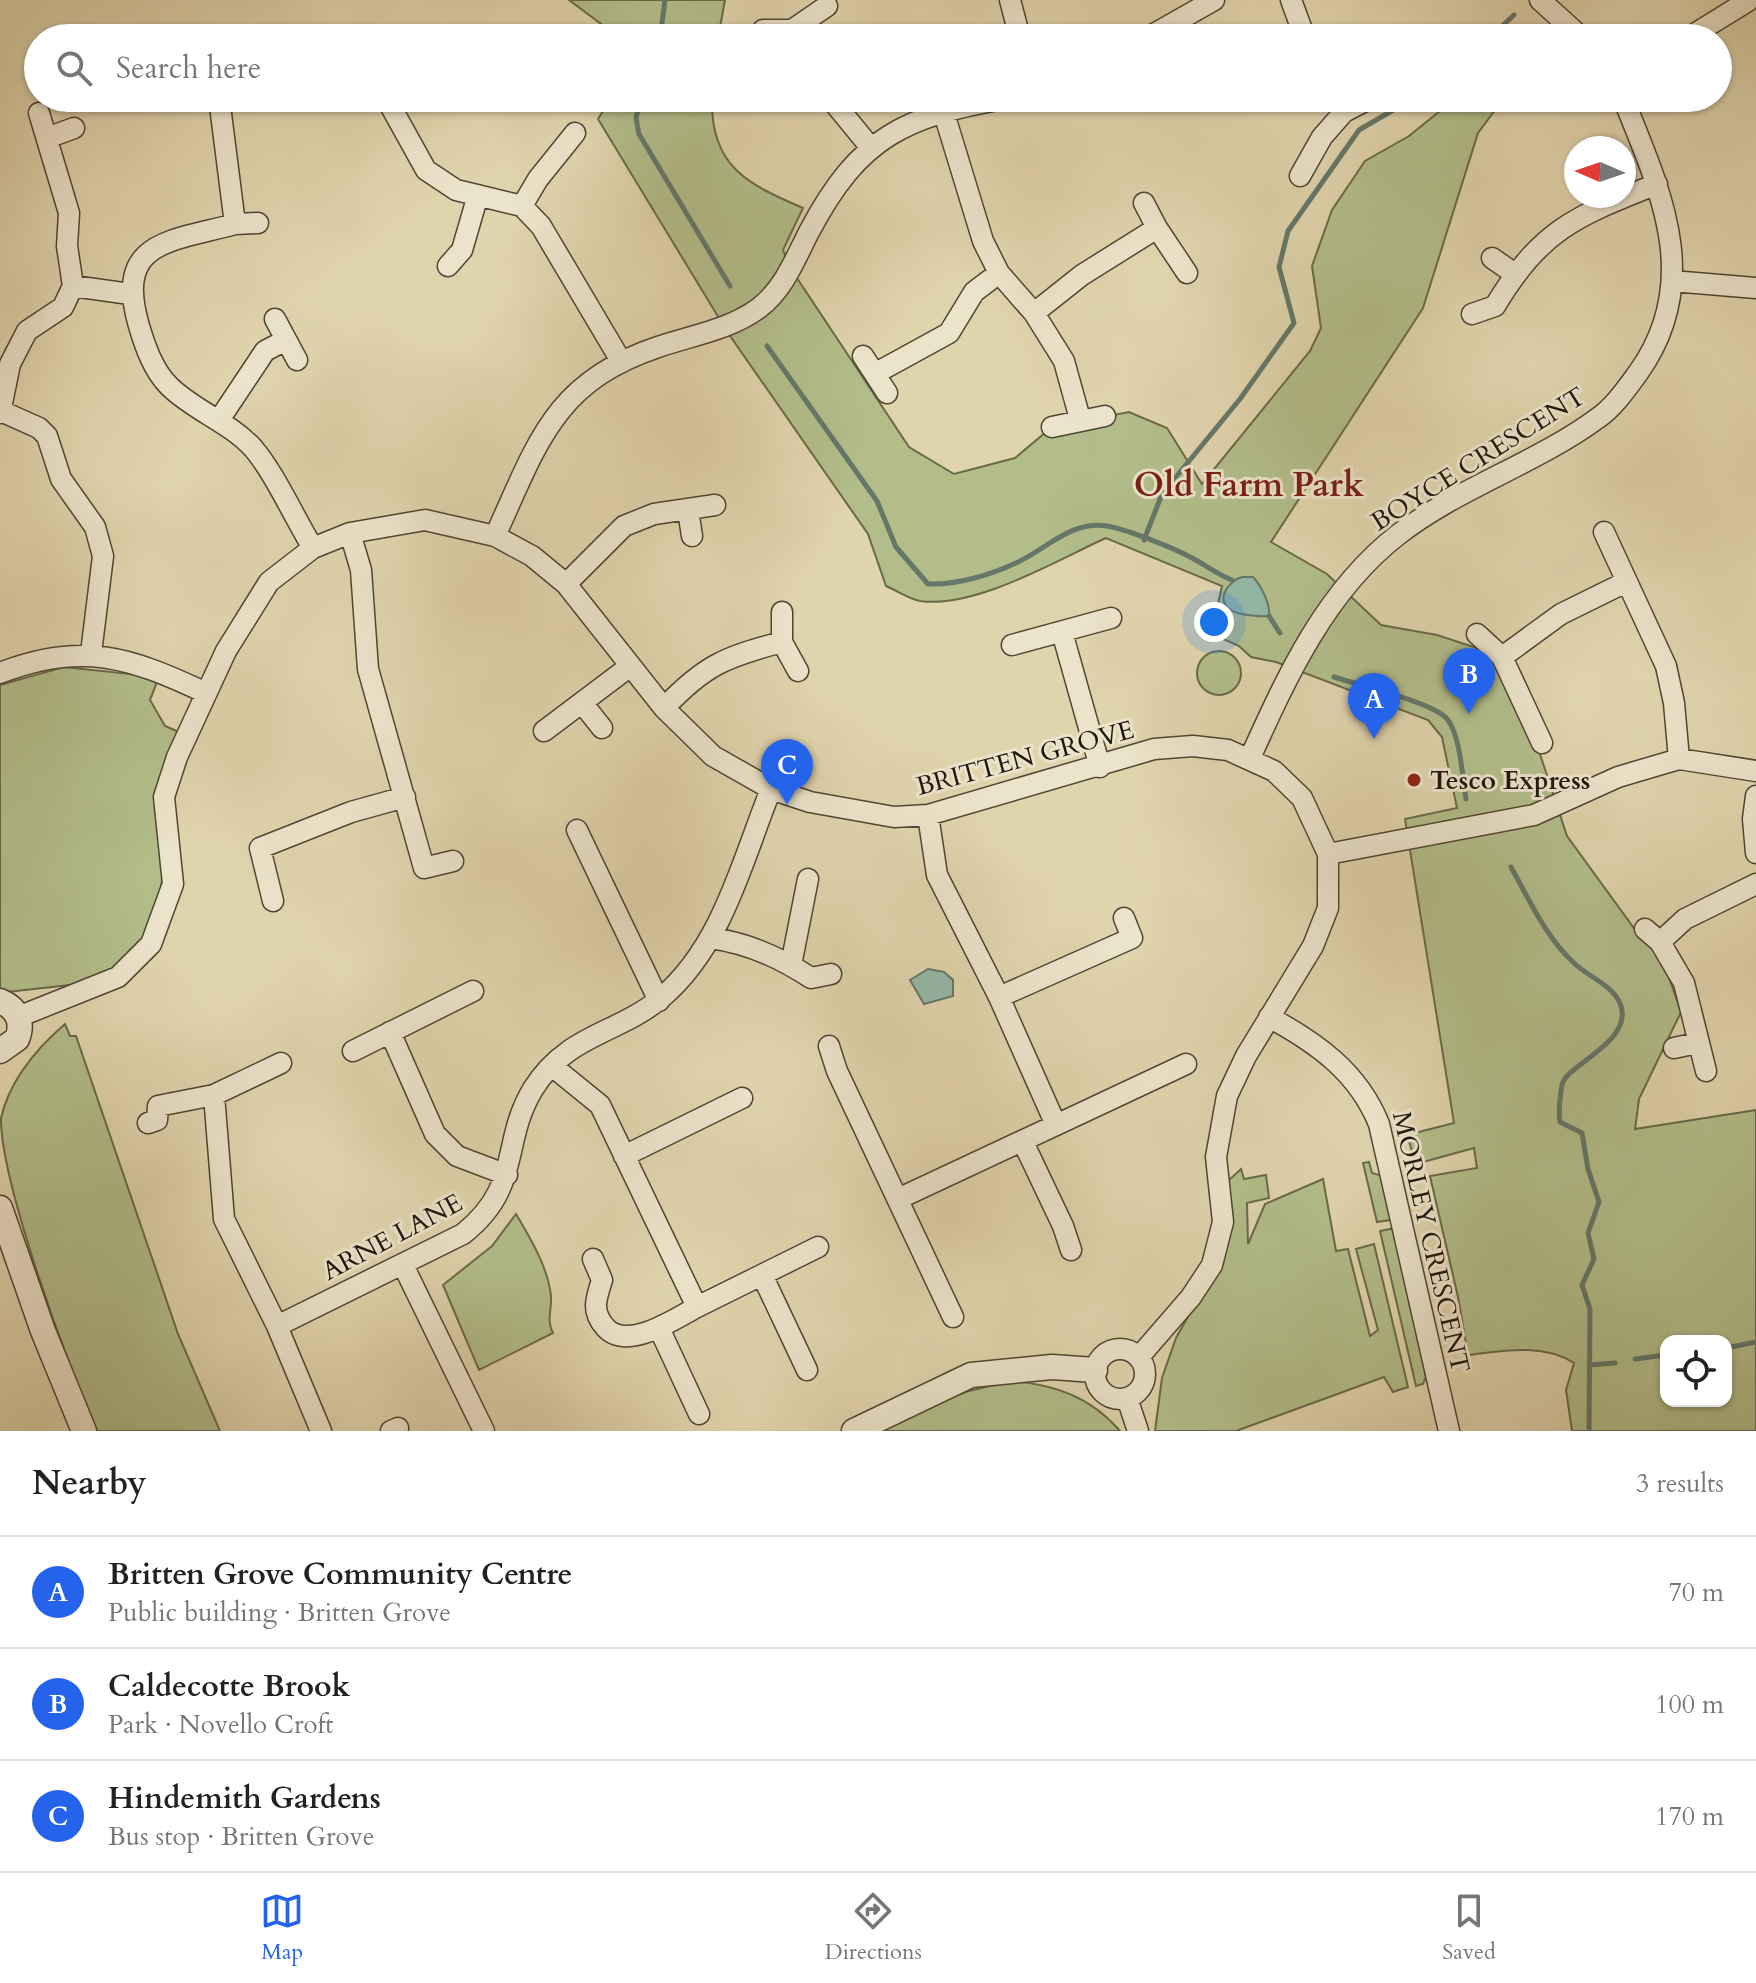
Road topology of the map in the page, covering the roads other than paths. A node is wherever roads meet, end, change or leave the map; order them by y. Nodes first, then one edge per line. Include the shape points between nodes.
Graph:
1 (1010, 0) edge
2 (1291, 0) edge
3 (1540, 0) edge
4 (1207, 2) edge
5 (827, 6) dead end
6 (1751, 6) edge
7 (805, 24) edge
8 (1016, 24) edge
9 (1170, 24) edge
10 (1300, 24) edge
11 (1567, 24) edge
12 (1716, 24) edge
13 (221, 112) edge
14 (394, 112) edge
15 (841, 112) edge
16 (938, 112) edge
17 (944, 112) edge
18 (1336, 112) edge
19 (1629, 112) edge
20 (39, 113) dead end
21 (74, 128) dead end
22 (575, 133) dead end
23 (47, 138) junction
24 (871, 148) junction
25 (1300, 176) dead end
26 (1657, 184) junction
27 (478, 195) junction
28 (1144, 203) dead end
29 (522, 206) junction
30 (258, 223) dead end
31 (235, 224) junction
32 (1157, 228) junction
33 (1492, 258) dead end
34 (448, 266) dead end
35 (999, 273) junction
36 (1187, 273) dead end
37 (1515, 274) junction
38 (1672, 281) junction
39 (73, 286) junction
40 (1756, 288) edge
41 (130, 294) junction
42 (1034, 313) junction
43 (1472, 314) dead end
44 (275, 319) dead end
45 (284, 341) junction
46 (863, 356) dead end
47 (297, 360) dead end
48 (621, 361) junction
49 (876, 373) junction
50 (887, 393) dead end
51 (1, 412) edge
52 (1105, 416) dead end
53 (1080, 419) junction
54 (219, 420) junction
55 (1052, 427) dead end
56 (715, 505) dead end
57 (688, 510) junction
58 (1604, 532) dead end
59 (350, 533) junction
60 (495, 536) junction
61 (692, 536) dead end
62 (313, 548) junction
63 (1626, 582) junction
64 (566, 584) junction
65 (782, 612) dead end
66 (1111, 618) dead end
67 (1062, 632) junction
68 (1477, 634) dead end
69 (782, 642) junction
70 (1012, 645) dead end
71 (91, 653) junction
72 (1502, 657) junction
73 (629, 667) junction
74 (798, 671) dead end
75 (0, 673) edge
76 (206, 693) junction
77 (583, 704) junction
78 (664, 708) junction
79 (602, 728) dead end
80 (544, 731) dead end
81 (1542, 743) dead end
82 (1250, 758) junction
83 (1679, 759) junction
84 (1100, 767) junction
85 (1756, 771) edge
86 (771, 789) junction
87 (1756, 796) edge
88 (405, 797) junction
89 (928, 815) junction
90 (577, 830) dead end
91 (1756, 853) edge
92 (1328, 854) junction
93 (453, 861) dead end
94 (808, 879) dead end
95 (1756, 884) edge
96 (273, 901) dead end
97 (1124, 918) dead end
98 (711, 938) junction
99 (791, 965) junction
100 (831, 974) dead end
101 (473, 991) dead end
102 (999, 997) junction
103 (659, 1001) junction
104 (9, 1009) edge
105 (1269, 1017) junction
106 (390, 1032) junction
107 (1697, 1043) junction
108 (829, 1046) dead end
109 (1674, 1048) dead end
110 (0, 1051) edge
111 (353, 1051) dead end
112 (281, 1063) dead end
113 (1186, 1064) dead end
114 (552, 1066) junction
115 (1706, 1071) dead end
116 (214, 1095) junction
117 (742, 1098) dead end
118 (148, 1123) dead end
119 (1056, 1125) junction
120 (1023, 1142) junction
121 (624, 1156) junction
122 (507, 1175) junction
123 (900, 1198) junction
124 (0, 1208) edge
125 (818, 1247) dead end
126 (1071, 1250) dead end
127 (593, 1259) dead end
128 (403, 1265) junction
129 (763, 1277) junction
130 (697, 1307) junction
131 (953, 1317) dead end
132 (277, 1326) junction
133 (659, 1328) junction
134 (1139, 1357) junction
135 (807, 1370) dead end
136 (1095, 1370) junction
137 (1127, 1398) junction
138 (699, 1414) dead end
139 (84, 1431) edge
140 (321, 1431) edge
141 (484, 1431) edge
142 (854, 1431) edge
143 (1138, 1431) edge
144 (1449, 1431) edge

1 - 8 street
2 - 10 street
3 - 11 street
4 - 9 street
5 - 7 street
6 - 12 street
13 - 31 street
14 - 27 street via 426,170 456,190
15 - 24 street
16 - 24 street via 908,123
17 - 35 street via 983,241
18 - 25 street
19 - 26 street, BOYCE CRESCENT
20 - 23 street
21 - 23 street
22 - 29 street
23 - 39 street via 69,213
24 - 48 street via 834,190 791,269 761,307 724,328
26 - 37 street via 1564,225
26 - 38 street, BOYCE CRESCENT via 1673,251
27 - 29 street
27 - 34 street via 465,241
28 - 32 street
29 - 48 street via 541,226
30 - 31 street
31 - 41 street via 155,246 138,264
32 - 36 street
32 - 42 street
33 - 37 street
35 - 42 street
35 - 49 street via 974,292 949,333
37 - 43 street via 1495,306
38 - 40 street
38 - 82 street, BOYCE CRESCENT via 1653,352 1599,417 1400,533 1367,563 1316,626
39 - 41 street
39 - 51 street via 63,307 27,331 10,364
41 - 54 street via 157,369 170,386
42 - 53 street via 1064,361
44 - 45 street
45 - 47 street
45 - 54 street via 265,351
46 - 49 street
48 - 60 street via 567,401 533,447
49 - 50 street
51 - 71 street via 47,436 61,479 95,527 103,556
52 - 53 street
53 - 55 street
54 - 62 street via 253,449
56 - 57 street
57 - 61 street
57 - 64 street via 654,514 624,526
58 - 63 street
59 - 60 street, BRITTEN GROVE via 425,520
59 - 62 street, BRITTEN GROVE
59 - 88 street via 361,570 368,669
60 - 64 street, BRITTEN GROVE via 532,556
62 - 76 street, BRITTEN GROVE via 269,582 235,633
63 - 72 street via 1561,614
63 - 83 street via 1666,666
64 - 73 street, BRITTEN GROVE
65 - 69 street
66 - 67 street
67 - 70 street
67 - 84 street
68 - 72 street
69 - 74 street
69 - 78 street via 724,658
71 - 75 street via 33,660
71 - 76 street via 166,674
72 - 81 street
73 - 77 street
73 - 78 street, BRITTEN GROVE
76 - 104 street, BRITTEN GROVE via 164,797 173,884 151,944 118,977
77 - 79 street
77 - 80 street
78 - 86 street, BRITTEN GROVE via 713,756
82 - 84 street, BRITTEN GROVE via 1193,746 1154,749
82 - 92 street, BRITTEN GROVE via 1274,771 1302,798
83 - 85 street
83 - 92 street via 1618,777 1534,815
84 - 89 street, BRITTEN GROVE
86 - 89 street, BRITTEN GROVE via 842,810
86 - 98 street, ARNE LANE
87 - 91 street
88 - 93 street via 424,868
88 - 96 street via 260,848
89 - 102 street via 937,875
90 - 103 street
92 - 105 street, BRITTEN GROVE via 1328,908 1313,946
94 - 99 street
95 - 107 street via 1653,935 1684,983
97 - 102 street via 1132,938
98 - 99 street via 736,941
98 - 103 street, ARNE LANE via 685,976
99 - 100 street via 811,978
101 - 106 street
102 - 119 street
103 - 114 street, ARNE LANE via 576,1044
104 - 110 street via 17,1039
105 - 134 street, BRITTEN GROVE via 1227,1096 1219,1128 1216,1157 1223,1222 1212,1265
105 - 144 street, MORLEY CRESCENT via 1307,1038 1353,1077 1369,1100 1379,1124
106 - 111 street
106 - 122 street via 435,1134 457,1156
107 - 109 street
107 - 115 street
108 - 123 street
112 - 116 street
113 - 119 street
114 - 121 street via 600,1105
114 - 122 street, ARNE LANE via 533,1090
116 - 118 street via 168,1101 158,1106 157,1120
116 - 132 street via 224,1219
117 - 121 street
119 - 120 street
120 - 123 street
120 - 126 street
121 - 130 street
122 - 128 street, ARNE LANE via 486,1216
123 - 131 street
124 - 139 street
125 - 129 street
127 - 133 street via 602,1280 594,1303 610,1333 626,1336
128 - 132 street, ARNE LANE
128 - 141 street
129 - 130 street
129 - 135 street
130 - 133 street
132 - 140 street
133 - 138 street
134 - 136 street via 1117,1349 1102,1356
134 - 137 street via 1144,1381
136 - 137 street via 1103,1393
136 - 142 street via 1052,1367 971,1375
137 - 143 street

